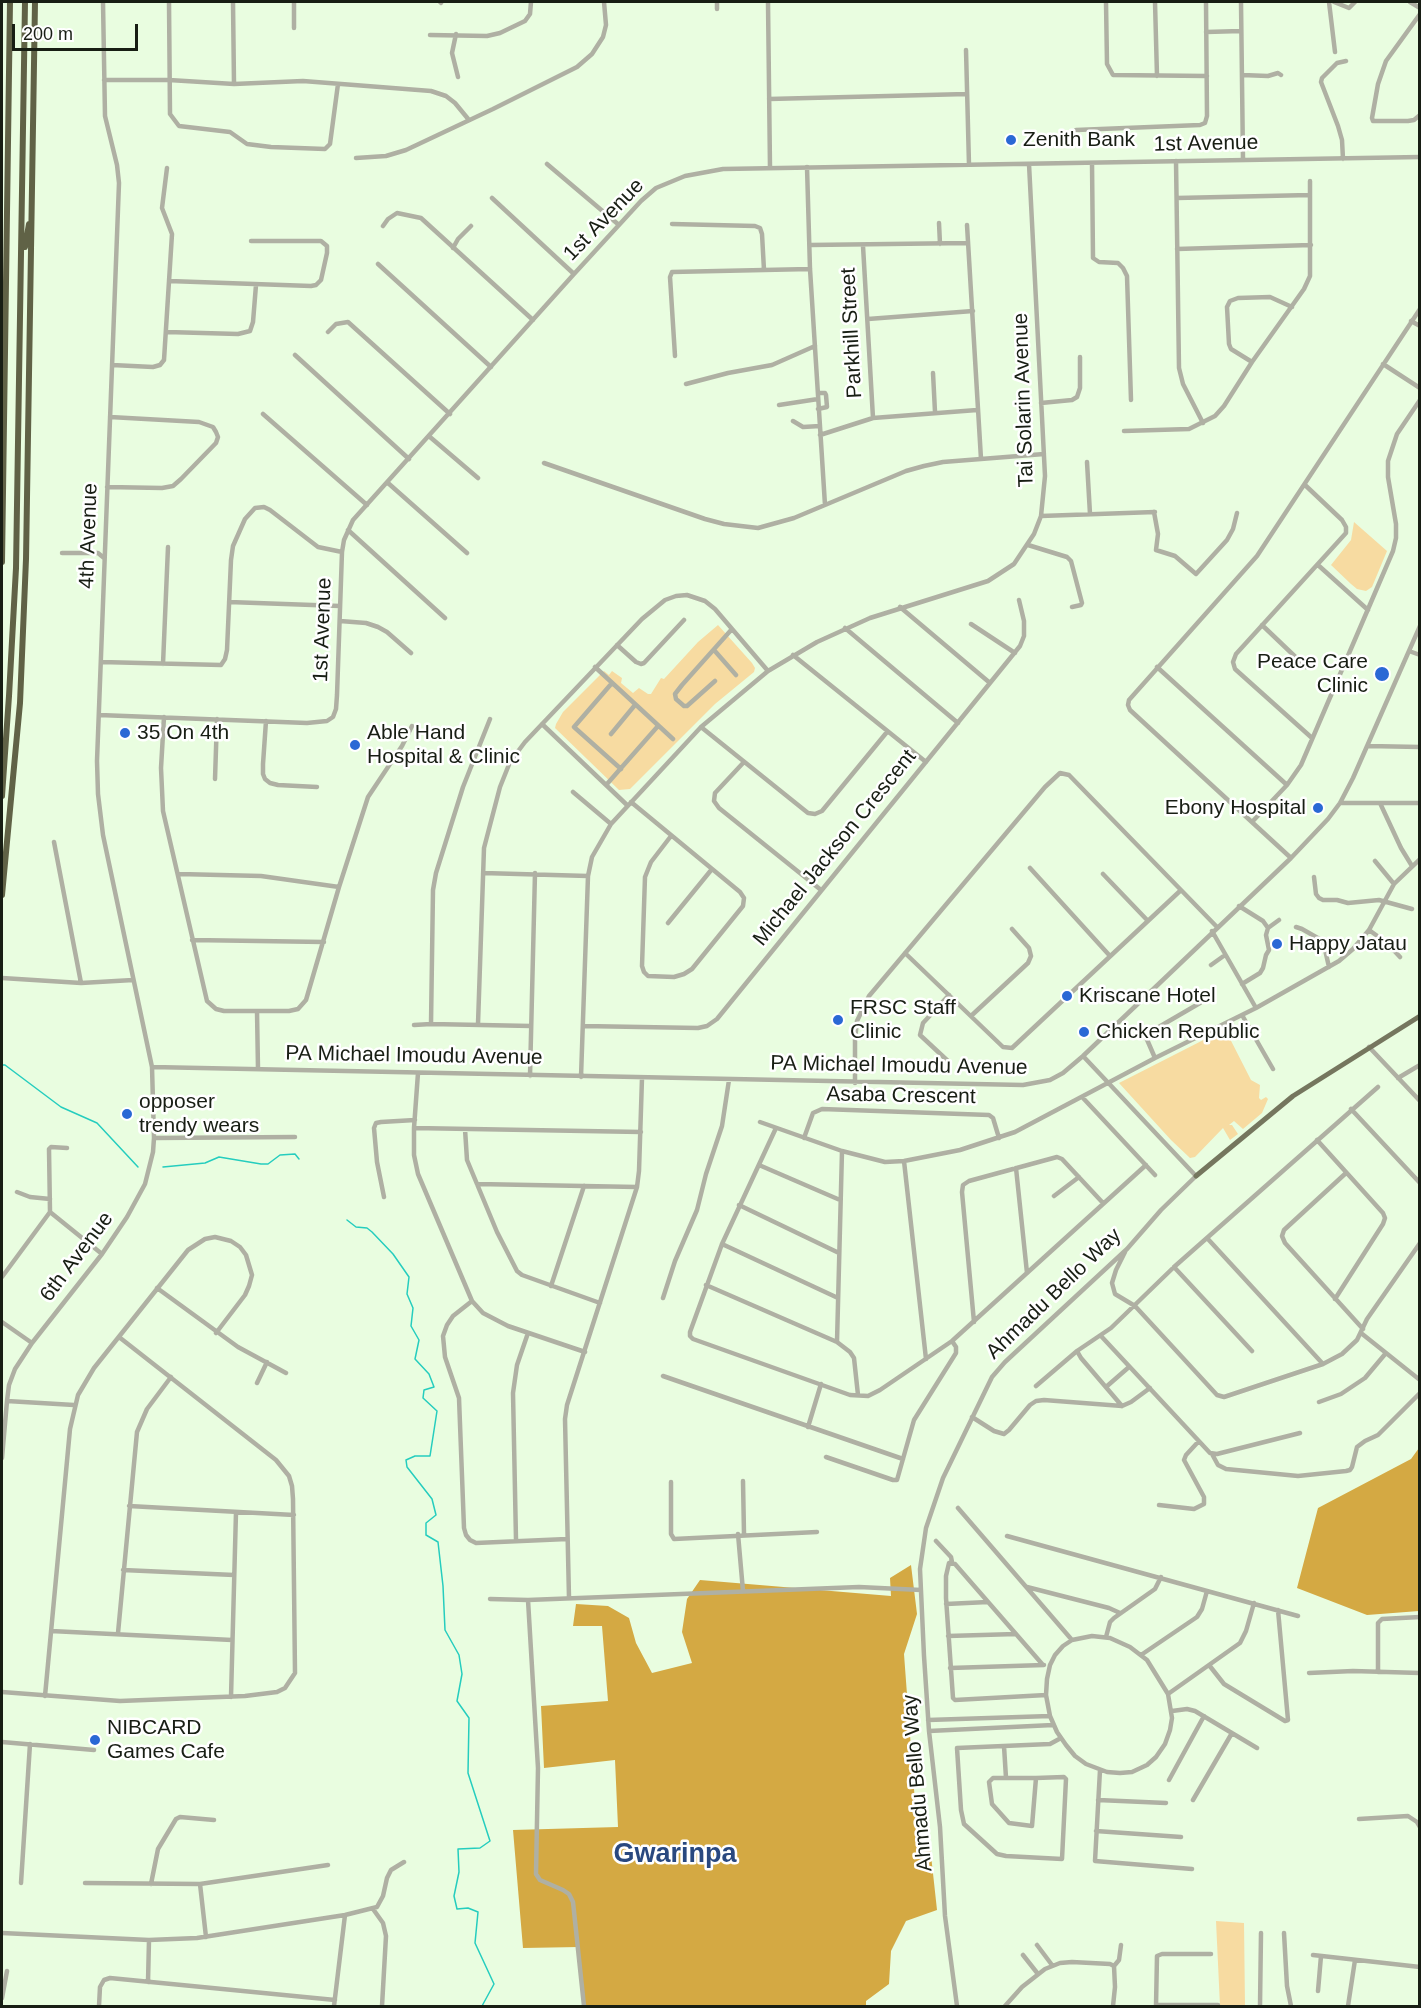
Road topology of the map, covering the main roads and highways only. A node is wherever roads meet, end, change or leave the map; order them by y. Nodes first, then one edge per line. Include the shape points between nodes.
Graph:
1 (10, 2) edge
2 (25, 2) edge
3 (35, 2) edge
4 (32, 203) junction
5 (2, 244) edge
6 (21, 268) junction
7 (6, 270) junction
8 (2, 562) edge
9 (2, 796) edge
10 (2, 895) edge
11 (1419, 1016) edge
12 (1196, 1176) road end

1 - 7 highway
2 - 6 highway
3 - 4 highway
4 - 6 highway
4 - 10 highway via 23,640
5 - 7 highway
6 - 9 highway via 16,568
7 - 8 highway
11 - 12 main road, Ahmadu Bello Way via 1272,1112

